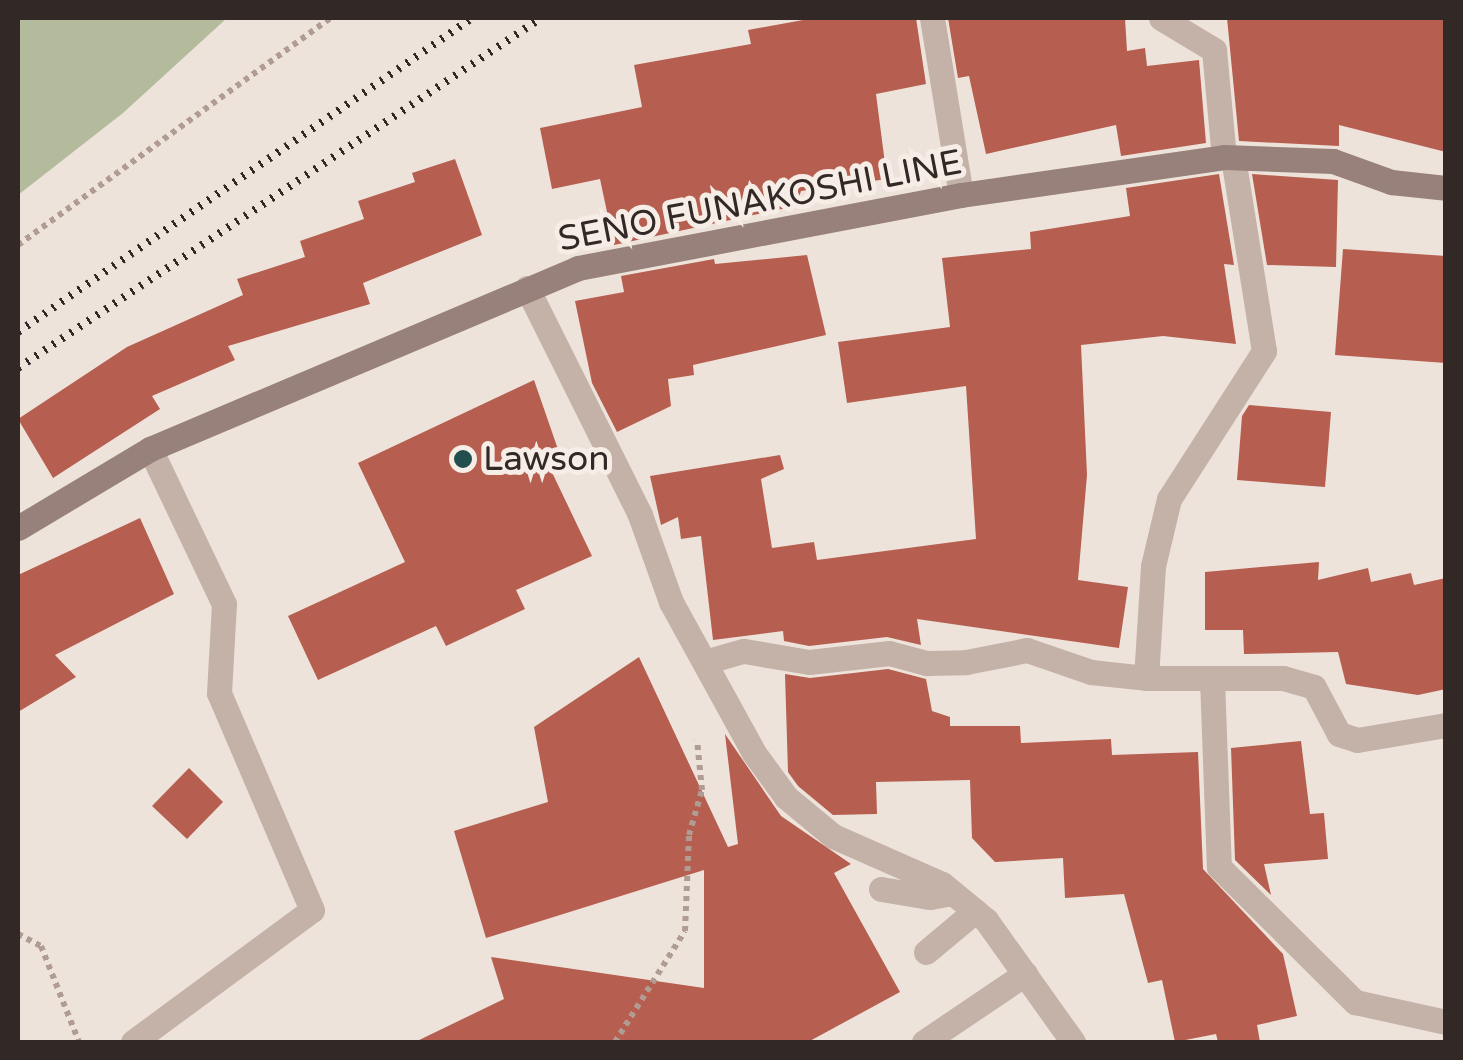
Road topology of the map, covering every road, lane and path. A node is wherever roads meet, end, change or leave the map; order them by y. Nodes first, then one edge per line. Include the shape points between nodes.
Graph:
1 (332, 18) edge
2 (932, 18) edge
3 (1161, 18) edge
4 (1228, 157) junction
5 (1446, 188) edge
6 (961, 195) junction
7 (18, 244) edge
8 (527, 288) junction
9 (150, 449) junction
10 (18, 528) edge
11 (708, 661) junction
12 (1146, 678) junction
13 (1212, 679) junction
14 (722, 701) junction
15 (1446, 726) edge
16 (881, 889) dead end
17 (952, 892) junction
18 (975, 911) junction
19 (18, 934) edge
20 (926, 952) dead end
21 (1025, 974) junction
22 (1446, 1022) edge
23 (79, 1042) edge
24 (133, 1042) edge
25 (615, 1042) edge
26 (924, 1042) edge
27 (1073, 1042) edge

1 - 7 path
2 - 6 street
3 - 4 street via 1214,50
4 - 5 main road, SENO FUNAKOSHI LINE via 1333,160 1391,182
4 - 6 main road, SENO FUNAKOSHI LINE
4 - 12 street via 1264,351 1169,500 1153,566
6 - 8 main road, SENO FUNAKOSHI LINE via 578,268
8 - 9 main road, SENO FUNAKOSHI LINE
8 - 11 street via 640,516 671,602
9 - 10 main road, SENO FUNAKOSHI LINE
9 - 24 street via 224,604 219,694 312,910
11 - 12 street via 744,651 809,662 889,654 966,662 1027,650 1092,672
11 - 14 street
12 - 13 street
13 - 15 street via 1282,678 1314,688 1339,734 1358,740
13 - 22 street via 1218,867 1355,1002
14 - 17 street via 786,797 833,836
14 - 25 path via 693,709 702,790 690,834 685,931
16 - 17 street via 930,897
17 - 18 street
18 - 20 street
18 - 21 street
19 - 23 path via 41,946
21 - 26 street
21 - 27 street

